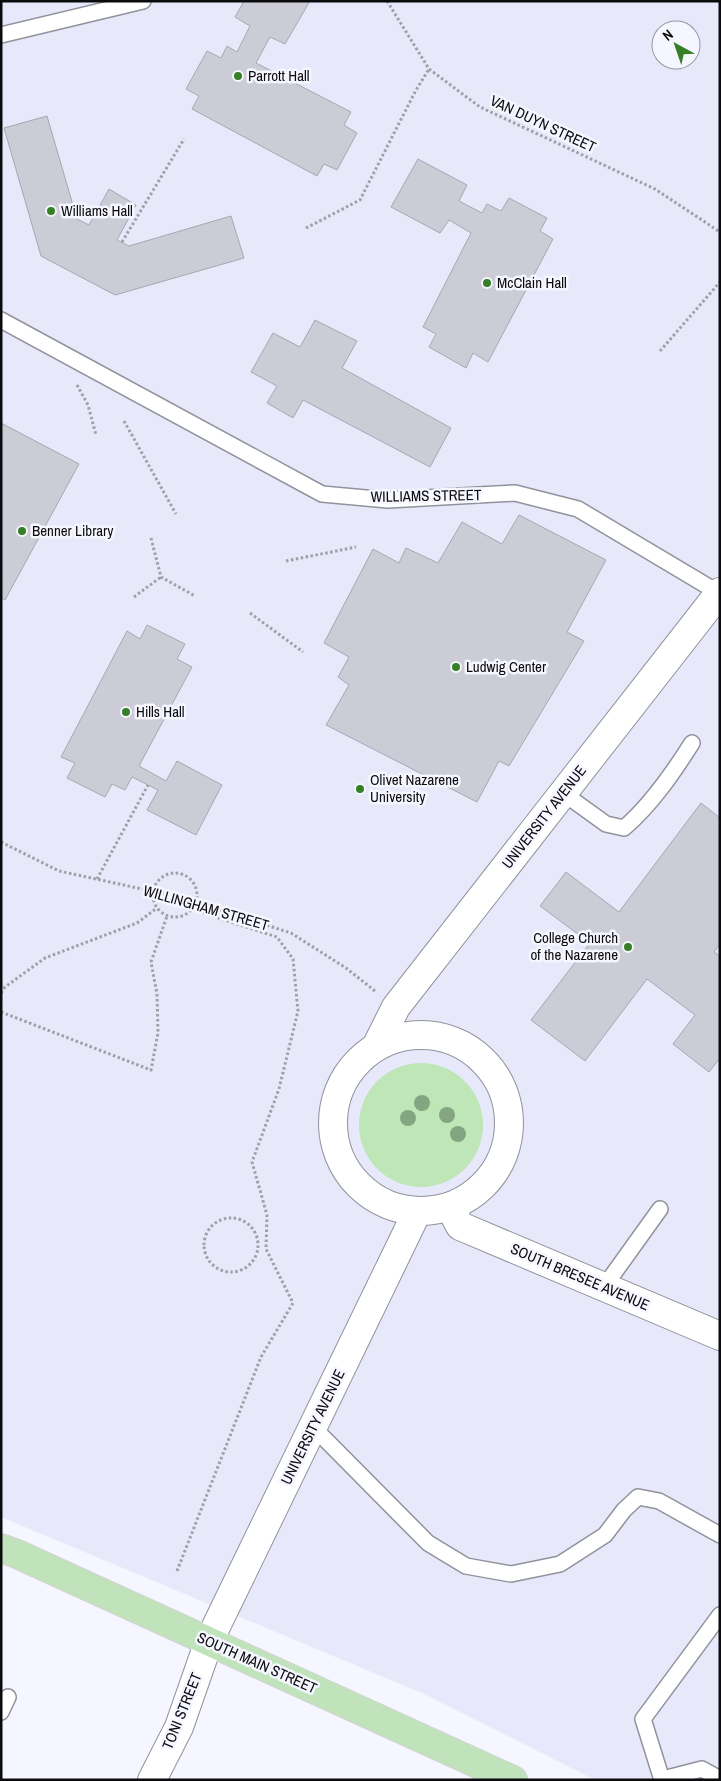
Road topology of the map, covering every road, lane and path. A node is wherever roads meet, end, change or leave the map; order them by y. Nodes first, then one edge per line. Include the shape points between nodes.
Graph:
1 (143, 1) edge
2 (387, 1) edge
3 (1, 35) edge
4 (429, 69) junction
5 (184, 139) dead end
6 (306, 228) dead end
7 (720, 232) edge
8 (122, 242) dead end
9 (720, 282) edge
10 (1, 320) edge
11 (660, 351) dead end
12 (73, 378) dead end
13 (124, 422) dead end
14 (96, 435) dead end
15 (176, 514) dead end
16 (151, 538) dead end
17 (356, 547) dead end
18 (286, 562) dead end
19 (161, 577) junction
20 (720, 592) edge
21 (195, 596) dead end
22 (134, 597) dead end
23 (250, 613) dead end
24 (303, 652) dead end
25 (692, 743) dead end
26 (148, 785) dead end
27 (563, 793) junction
28 (1, 842) edge
29 (96, 879) junction
30 (153, 891) junction
31 (196, 902) junction
32 (157, 908) junction
33 (191, 910) junction
34 (167, 916) junction
35 (1, 993) edge
36 (396, 1007) junction
37 (1, 1012) edge
38 (376, 1047) junction
39 (450, 1207) junction
40 (660, 1209) dead end
41 (417, 1212) junction
42 (258, 1248) junction
43 (266, 1249) junction
44 (604, 1287) junction
45 (720, 1336) edge
46 (313, 1427) junction
47 (720, 1535) edge
48 (1, 1548) edge
49 (177, 1572) dead end
50 (720, 1615) edge
51 (209, 1642) junction
52 (8, 1697) dead end
53 (1, 1712) edge
54 (663, 1779) edge
55 (720, 1779) edge
56 (152, 1780) edge
57 (513, 1780) edge

1 - 3 lane
2 - 4 path, VAN DUYN STREET
4 - 6 path via 360,200
4 - 7 path, VAN DUYN STREET via 480,107 655,189
5 - 8 path
9 - 11 path
10 - 20 lane, WILLIAMS STREET via 322,494 388,500 515,493 578,509
12 - 14 path via 88,405
13 - 15 path
16 - 19 path
17 - 18 path
19 - 21 path
19 - 22 path
20 - 27 street, UNIVERSITY AVENUE
23 - 24 path
25 - 27 lane via 638,816 624,828 606,824
26 - 29 path
27 - 36 street, UNIVERSITY AVENUE
28 - 29 path, WILLINGHAM STREET via 59,871
29 - 30 path, WILLINGHAM STREET
30 - 31 path, WILLINGHAM STREET
30 - 31 path via 159,879 177,872 194,883
30 - 32 path
31 - 33 path
31 - 36 path, WILLINGHAM STREET via 291,933 346,968
32 - 34 path
32 - 35 path via 137,923 45,958
33 - 34 path via 180,916
33 - 43 path via 277,937 293,959 298,1011 279,1089 252,1162 267,1215
34 - 37 path via 151,962 158,1033 151,1070
36 - 38 street, UNIVERSITY AVENUE
38 - 39 street, UNIVERSITY AVENUE via 404,1036 434,1035 462,1044 486,1062 502,1086 510,1115 508,1144 496,1171 476,1193
38 - 41 street, UNIVERSITY AVENUE via 354,1065 340,1089 333,1116 335,1145 346,1171 365,1192 390,1206
39 - 41 street, UNIVERSITY AVENUE
39 - 44 street, SOUTH BRESEE AVENUE via 460,1226
40 - 44 lane
41 - 46 street, UNIVERSITY AVENUE
42 - 42 path via 254,1232 242,1220 233,1218 225,1218 210,1227 204,1242 208,1260 223,1271 242,1270 250,1265
42 - 43 path
43 - 49 path via 293,1303 261,1357
44 - 45 street, SOUTH BRESEE AVENUE
46 - 47 lane via 428,1543 466,1566 510,1574 560,1564 605,1535 638,1497 659,1501
46 - 51 street, UNIVERSITY AVENUE
48 - 51 main road, SOUTH MAIN STREET
50 - 54 lane via 643,1720
51 - 56 street, TONI STREET via 179,1727
51 - 57 main road, SOUTH MAIN STREET
52 - 53 lane
54 - 55 lane via 702,1769

